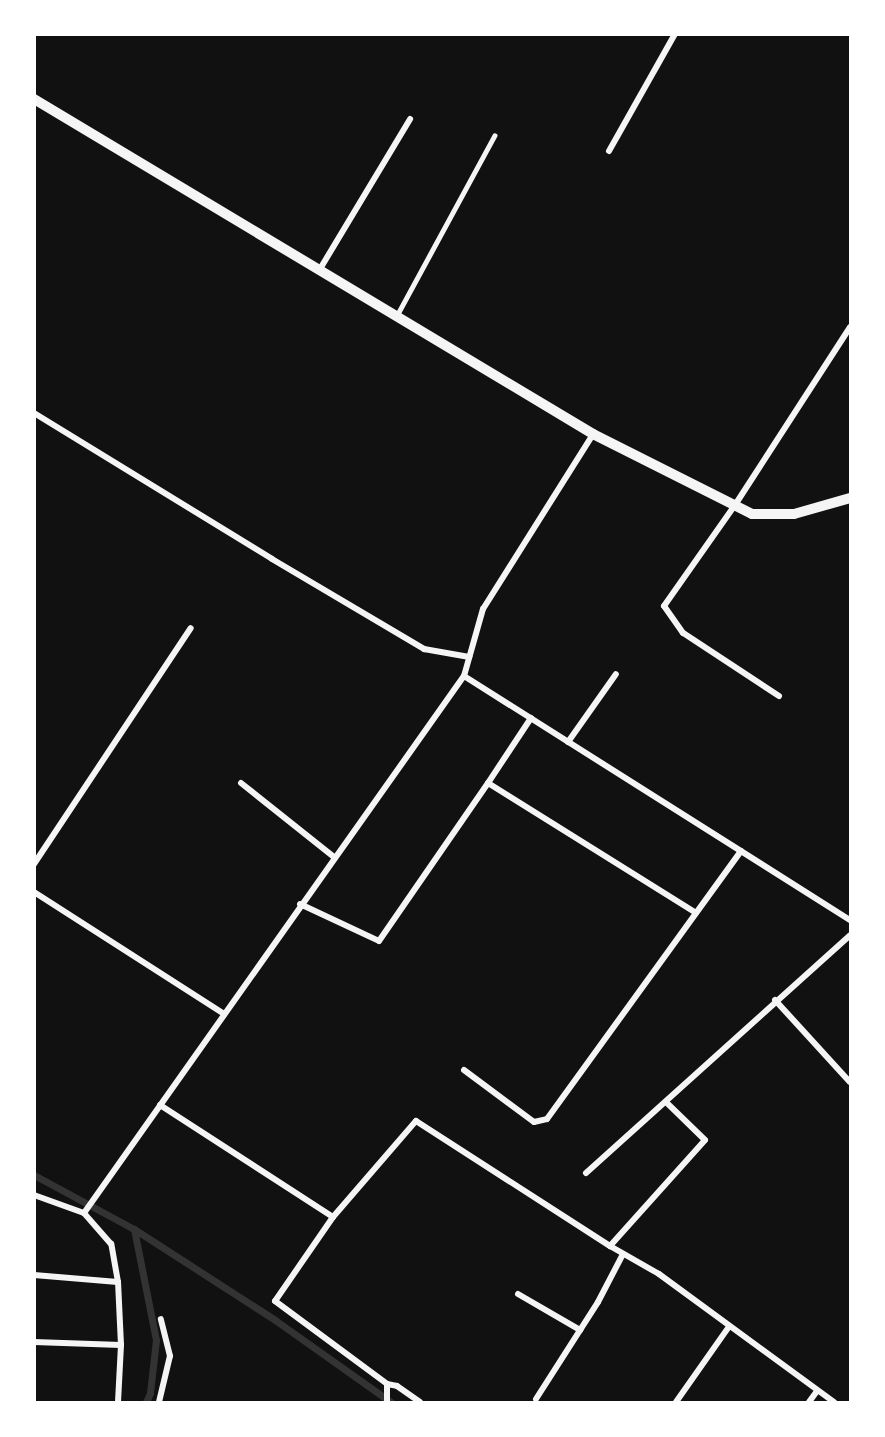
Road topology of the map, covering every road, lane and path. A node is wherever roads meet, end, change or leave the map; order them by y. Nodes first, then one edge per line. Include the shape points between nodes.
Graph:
1 (675, 34) edge
2 (34, 99) edge
3 (410, 119) dead end
4 (494, 136) dead end
5 (609, 151) dead end
6 (320, 269) junction
7 (397, 315) junction
8 (850, 327) edge
9 (34, 413) edge
10 (593, 434) junction
11 (850, 498) edge
12 (735, 505) junction
13 (191, 628) dead end
14 (469, 657) junction
15 (616, 674) dead end
16 (464, 676) junction
17 (779, 696) dead end
18 (531, 718) junction
19 (568, 742) junction
20 (241, 783) dead end
21 (488, 783) junction
22 (741, 851) junction
23 (334, 857) junction
24 (34, 864) edge
25 (34, 892) edge
26 (300, 904) junction
27 (696, 913) junction
28 (850, 920) edge
29 (850, 934) edge
30 (775, 1000) junction
31 (224, 1014) junction
32 (464, 1070) dead end
33 (850, 1082) edge
34 (666, 1102) junction
35 (160, 1105) junction
36 (586, 1173) dead end
37 (34, 1195) edge
38 (85, 1211) junction
39 (333, 1217) junction
40 (610, 1246) junction
41 (623, 1254) junction
42 (34, 1275) edge
43 (118, 1282) junction
44 (518, 1294) dead end
45 (161, 1318) dead end
46 (728, 1328) junction
47 (580, 1330) junction
48 (34, 1341) edge
49 (121, 1345) junction
50 (387, 1388) junction
51 (817, 1391) junction
52 (536, 1399) dead end
53 (118, 1402) edge
54 (159, 1402) edge
55 (387, 1402) edge
56 (420, 1402) edge
57 (676, 1402) edge
58 (809, 1402) edge
59 (834, 1402) edge

1 - 5 street
2 - 6 street
3 - 6 street
4 - 7 lane
6 - 7 street
7 - 10 street
8 - 12 street
9 - 14 street via 424,649
10 - 12 street
10 - 14 street via 483,609
11 - 12 street via 794,514 752,514
12 - 17 street via 664,606 683,633
13 - 24 street
14 - 16 street
15 - 19 street
16 - 18 street
16 - 23 street
18 - 19 street
18 - 21 street
19 - 22 street
20 - 23 street
21 - 26 street via 379,941
21 - 27 street
22 - 27 street
22 - 28 street
23 - 26 street
25 - 31 street
26 - 31 street
27 - 32 street via 547,1119 534,1122
29 - 30 street
30 - 33 street
30 - 34 street
31 - 35 street
34 - 36 street
34 - 40 street via 705,1140
35 - 38 street
35 - 39 street
37 - 38 street
38 - 43 street via 111,1244
39 - 40 street via 416,1121
39 - 50 street via 274,1301
40 - 41 street
41 - 46 street via 659,1275
41 - 47 street
42 - 43 street
43 - 49 street
44 - 47 street
45 - 54 street via 170,1356
46 - 51 street
46 - 57 street
47 - 52 street
48 - 49 street
49 - 53 street
50 - 55 street
50 - 56 street via 397,1386
51 - 58 street
51 - 59 street

